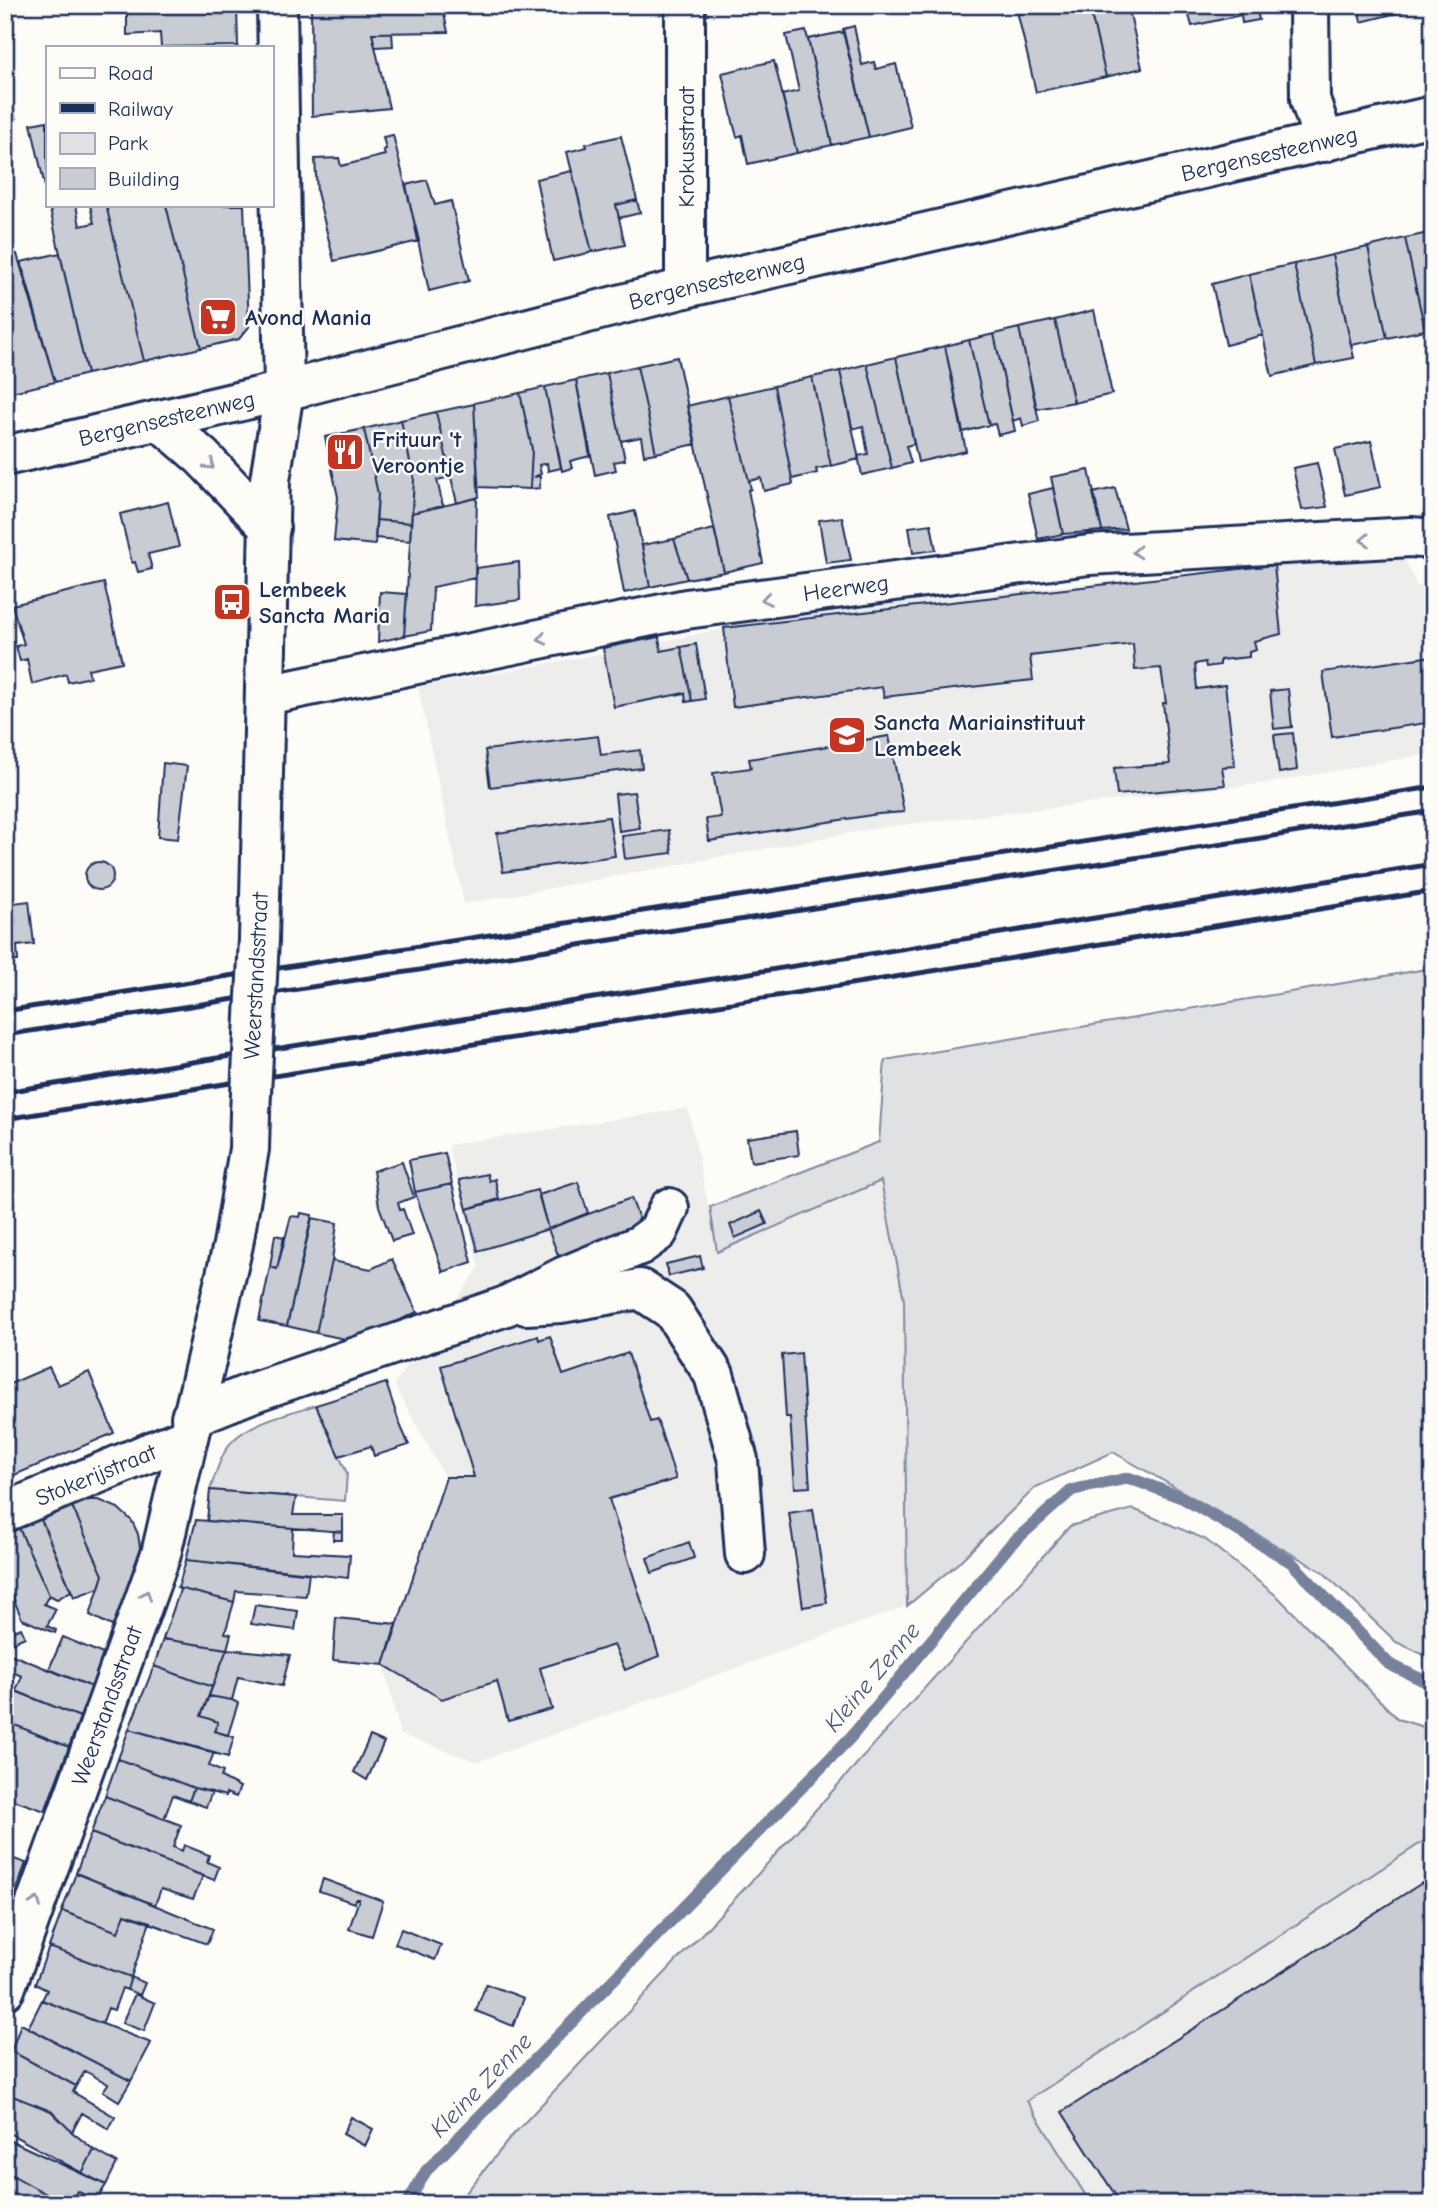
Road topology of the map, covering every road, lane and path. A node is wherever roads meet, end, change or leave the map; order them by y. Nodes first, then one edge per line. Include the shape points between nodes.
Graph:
1 (277, 5) edge
2 (685, 5) edge
3 (1309, 5) edge
4 (1433, 116) edge
5 (1324, 142) junction
6 (685, 288) junction
7 (284, 391) junction
8 (159, 420) junction
9 (5, 456) edge
10 (270, 528) junction
11 (1433, 539) edge
12 (266, 695) junction
13 (669, 1208) dead end
14 (506, 1306) junction
15 (189, 1427) junction
16 (5, 1512) edge
17 (745, 1554) dead end
18 (5, 1989) edge

1 - 7 street, Weerstandsstraat
2 - 6 street, Krokusstraat
3 - 5 street via 1310,99
4 - 5 street, Bergensesteenweg
5 - 6 street, Bergensesteenweg
6 - 7 street, Bergensesteenweg
7 - 8 street, Bergensesteenweg
7 - 10 street, Weerstandsstraat via 270,480
8 - 9 street, Bergensesteenweg
8 -> 10 street
10 - 12 street, Weerstandsstraat
11 -> 12 street, Heerweg via 1089,555 686,610
12 - 15 street, Weerstandsstraat, bridge via 249,1149 233,1245
13 - 14 street via 658,1232 640,1245
14 - 15 street via 254,1392
14 - 17 street via 561,1303 640,1289 672,1310 714,1375 738,1460
15 - 16 street, Stokerijstraat
18 -> 15 street, Weerstandsstraat via 161,1554

